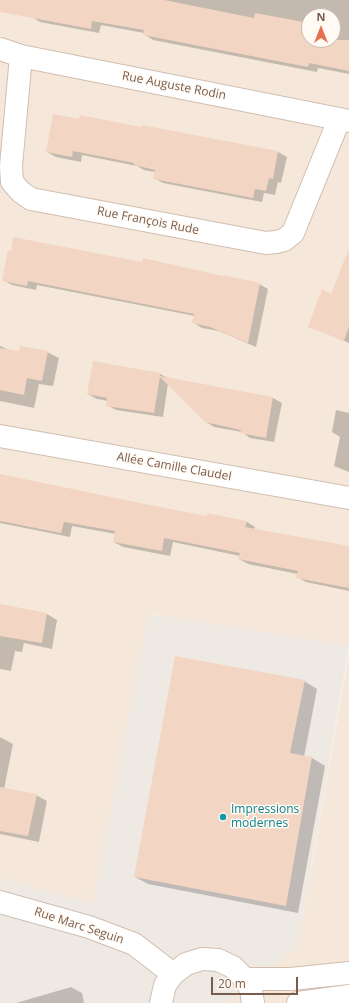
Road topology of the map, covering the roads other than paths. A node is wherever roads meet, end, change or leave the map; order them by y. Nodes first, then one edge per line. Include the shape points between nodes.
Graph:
1 (0, 49) edge
2 (21, 56) junction
3 (344, 120) edge
4 (0, 436) edge
5 (349, 498) edge
6 (0, 902) edge
7 (349, 973) edge
8 (173, 974) junction
9 (245, 979) junction
10 (349, 996) edge
11 (161, 1003) edge
12 (253, 1003) edge
13 (298, 1003) edge

1 - 2 street, Rue Auguste Rodin
2 - 3 street, Rue Auguste Rodin
2 - 3 street, Rue François Rude via 11,166 12,182 31,199 266,243 284,240 293,232
4 - 5 street, Allée Camille Claudel
6 - 8 street, Rue Marc Seguin via 89,927 134,944
7 - 9 street via 291,979
8 - 9 street via 186,964 202,959 218,960 233,967
8 - 11 street via 165,985
9 - 12 street via 251,990
10 - 13 street

